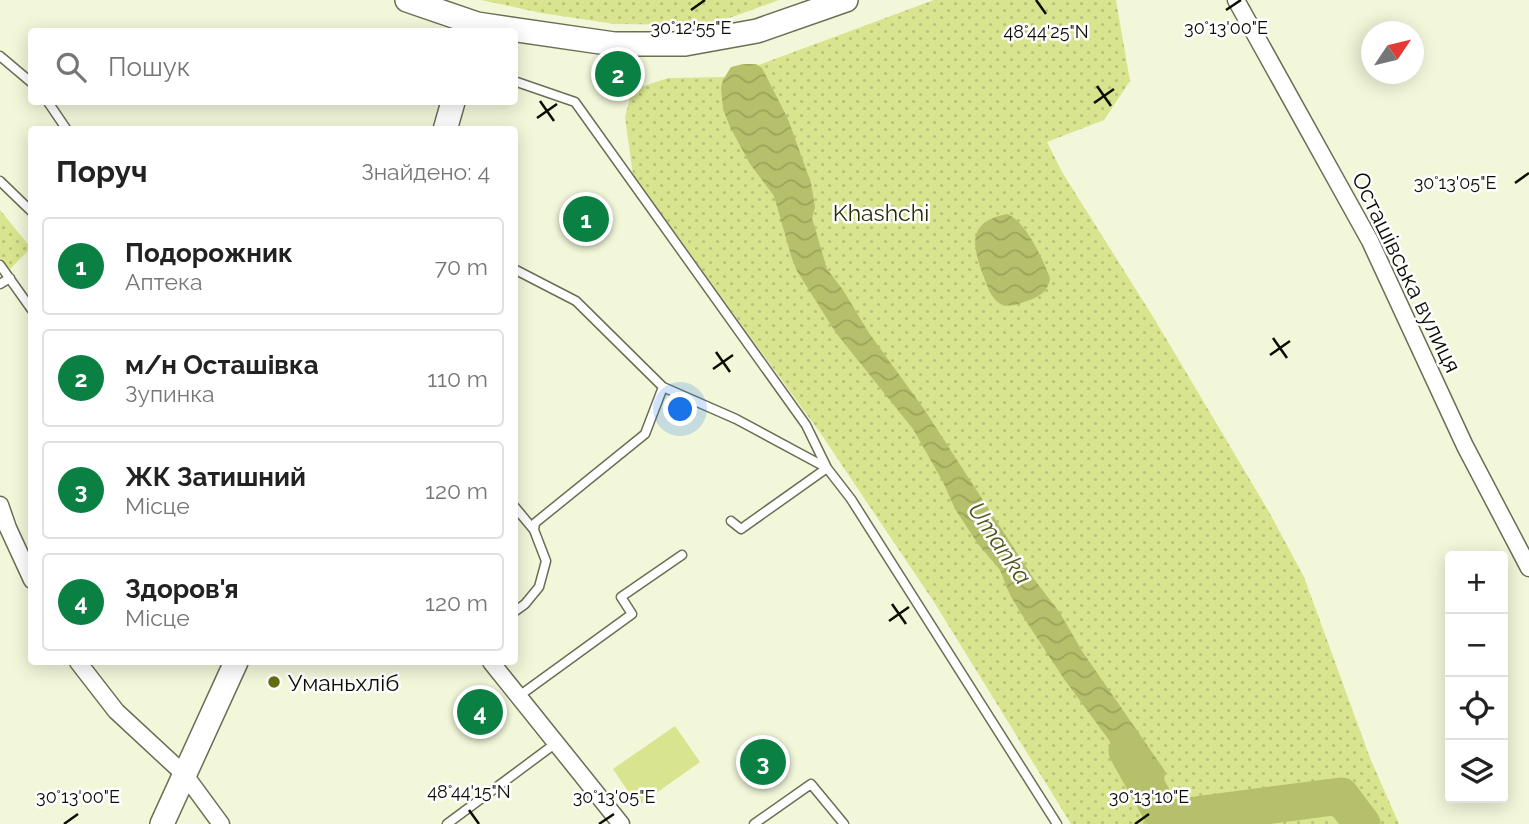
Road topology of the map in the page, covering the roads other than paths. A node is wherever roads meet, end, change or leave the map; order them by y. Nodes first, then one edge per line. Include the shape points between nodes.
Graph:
1 (407, 0) edge
2 (846, 0) edge
3 (1237, 0) edge
4 (476, 28) edge
5 (518, 33) edge
6 (0, 55) edge
7 (28, 80) edge
8 (518, 82) edge
9 (50, 105) edge
10 (452, 105) edge
11 (64, 126) edge
12 (445, 126) edge
13 (0, 181) edge
14 (28, 208) edge
15 (0, 265) edge
16 (518, 271) edge
17 (9, 278) junction
18 (0, 284) edge
19 (28, 304) edge
20 (663, 387) junction
21 (827, 468) junction
22 (0, 505) edge
23 (518, 511) edge
24 (731, 521) dead end
25 (534, 530) junction
26 (682, 555) dead end
27 (1529, 568) edge
28 (28, 571) edge
29 (518, 609) edge
30 (80, 665) edge
31 (235, 665) edge
32 (493, 665) edge
33 (519, 696) junction
34 (556, 743) junction
35 (185, 775) junction
36 (162, 824) edge
37 (221, 824) edge
38 (447, 824) edge
39 (621, 824) edge
40 (754, 824) edge
41 (844, 824) edge
42 (1056, 824) edge

1 - 4 main road
2 - 5 main road via 757,31 685,44 614,44
3 - 27 street, Осташівська вулиця via 1370,241 1465,446
6 - 7 lane
8 - 21 lane via 575,102 806,425
9 - 11 lane
10 - 12 main road
13 - 14 lane
15 - 17 lane
16 - 20 lane via 576,302
17 - 18 lane
17 - 19 lane
20 - 21 lane via 736,419
20 - 25 lane via 645,434 535,523
21 - 24 lane via 741,530
21 - 42 lane
22 - 28 street
23 - 25 lane
25 - 29 lane via 546,561 539,587
26 - 33 lane via 621,597 632,614
30 - 35 street via 116,711
31 - 35 main road
32 - 33 street
33 - 34 street
34 - 38 lane
34 - 39 street
35 - 36 main road
35 - 37 street
40 - 41 lane via 811,784

